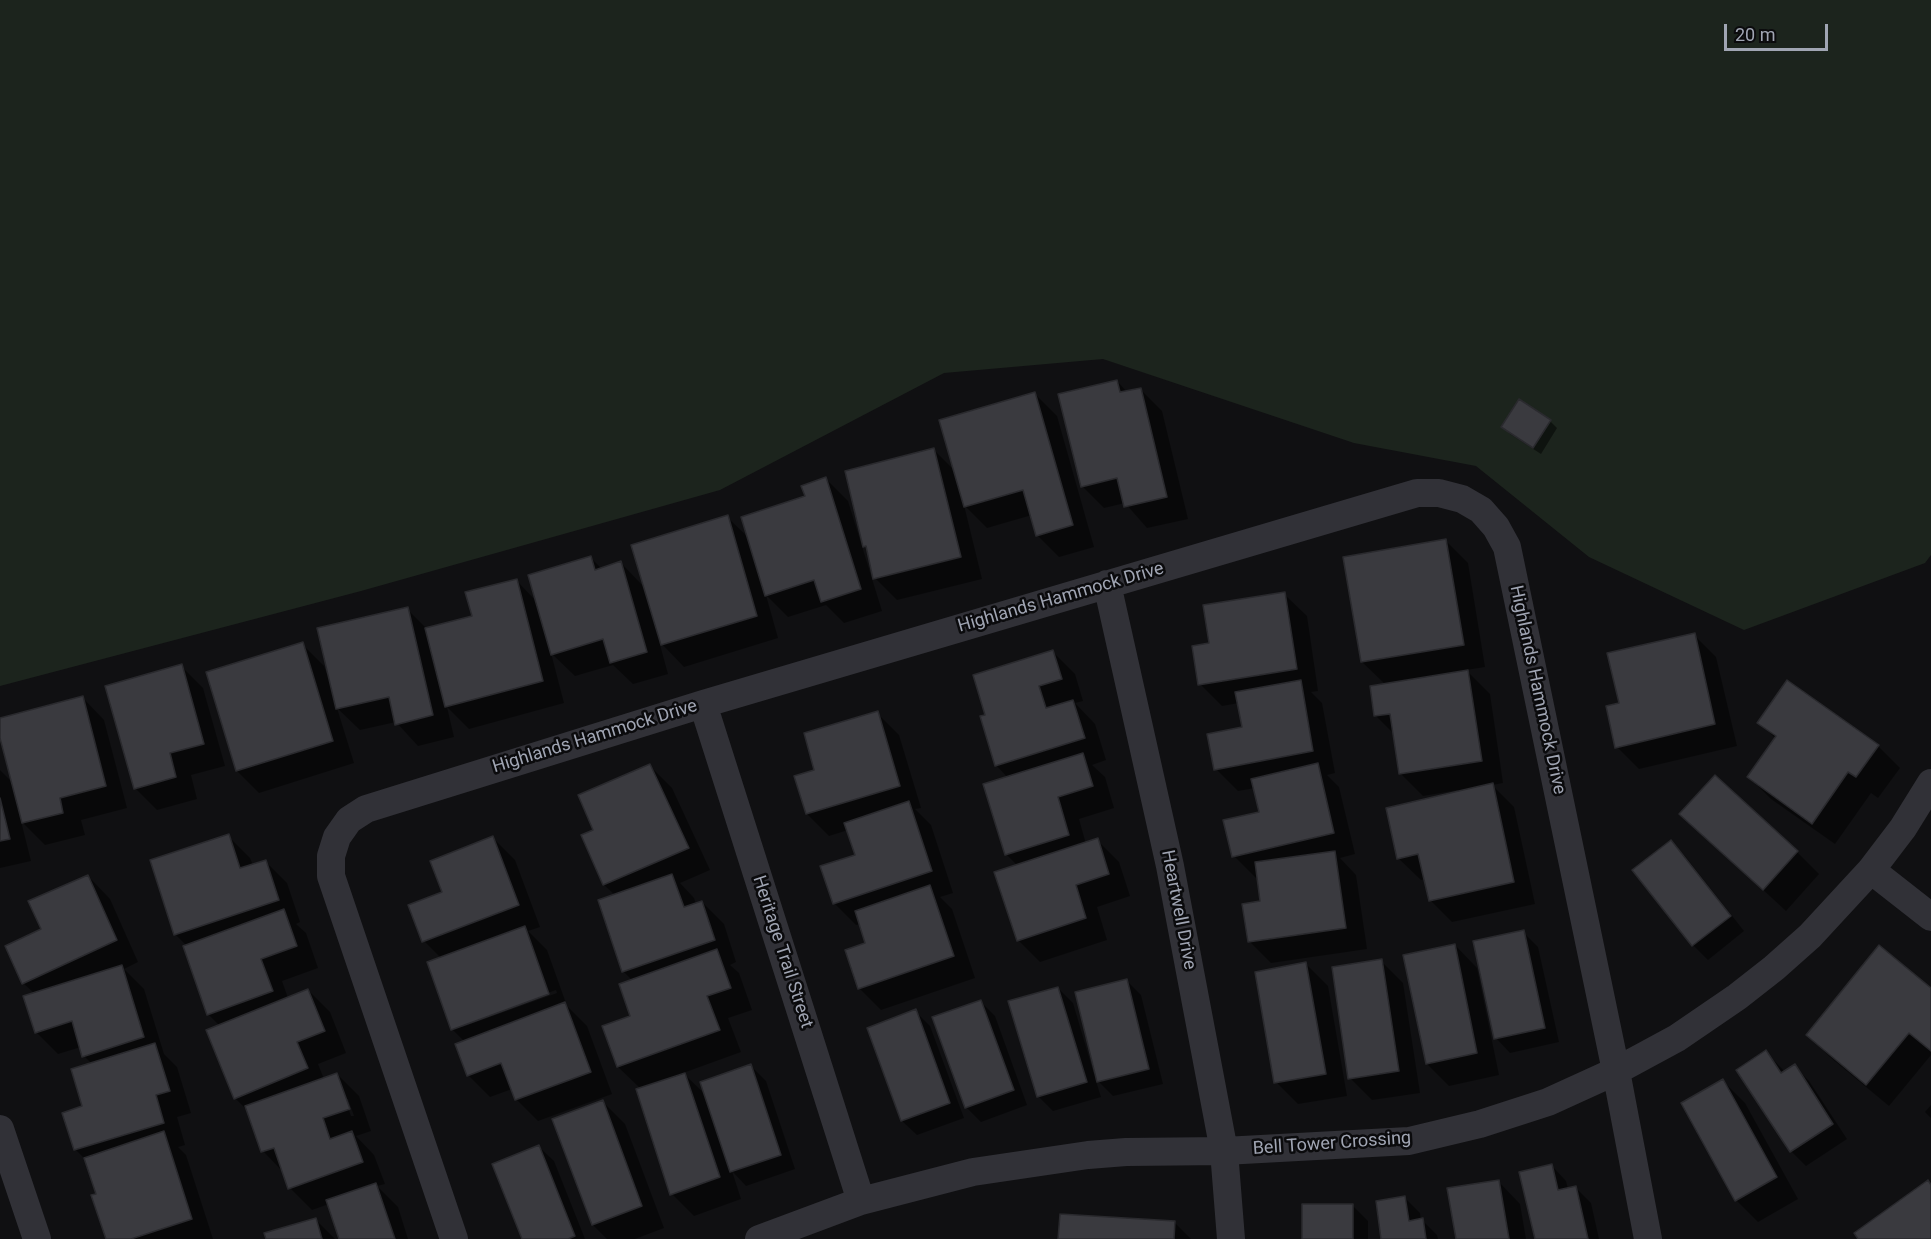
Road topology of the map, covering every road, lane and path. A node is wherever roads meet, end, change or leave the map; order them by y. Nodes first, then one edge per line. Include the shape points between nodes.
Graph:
1 (1107, 584) junction
2 (703, 704) junction
3 (1931, 783) edge
4 (1871, 870) junction
5 (1931, 917) edge
6 (1616, 1071) junction
7 (0, 1129) edge
8 (1224, 1151) junction
9 (861, 1201) junction
10 (37, 1239) edge
11 (454, 1239) edge
12 (759, 1239) edge
13 (1231, 1239) edge
14 (1648, 1239) edge

1 - 2 street, Highlands Hammock Drive
1 - 6 street, Highlands Hammock Drive via 1417,494 1439,493 1462,499 1481,510 1507,547
1 - 8 street, Heartwell Drive via 1170,866
2 - 9 street, Heritage Trail Street
2 - 11 street, Highlands Hammock Drive via 366,809 349,820 337,837 331,856 331,876
3 - 4 street, Bell Tower Crossing
4 - 5 street
4 - 6 street, Bell Tower Crossing via 1810,936 1774,968 1677,1038
6 - 8 street, Bell Tower Crossing via 1514,1113 1409,1141
6 - 14 street, Highlands Hammock Drive
7 - 10 street
8 - 9 street, Bell Tower Crossing via 1088,1155 973,1172
8 - 13 street, Heartwell Drive
9 - 12 street, Bell Tower Crossing

